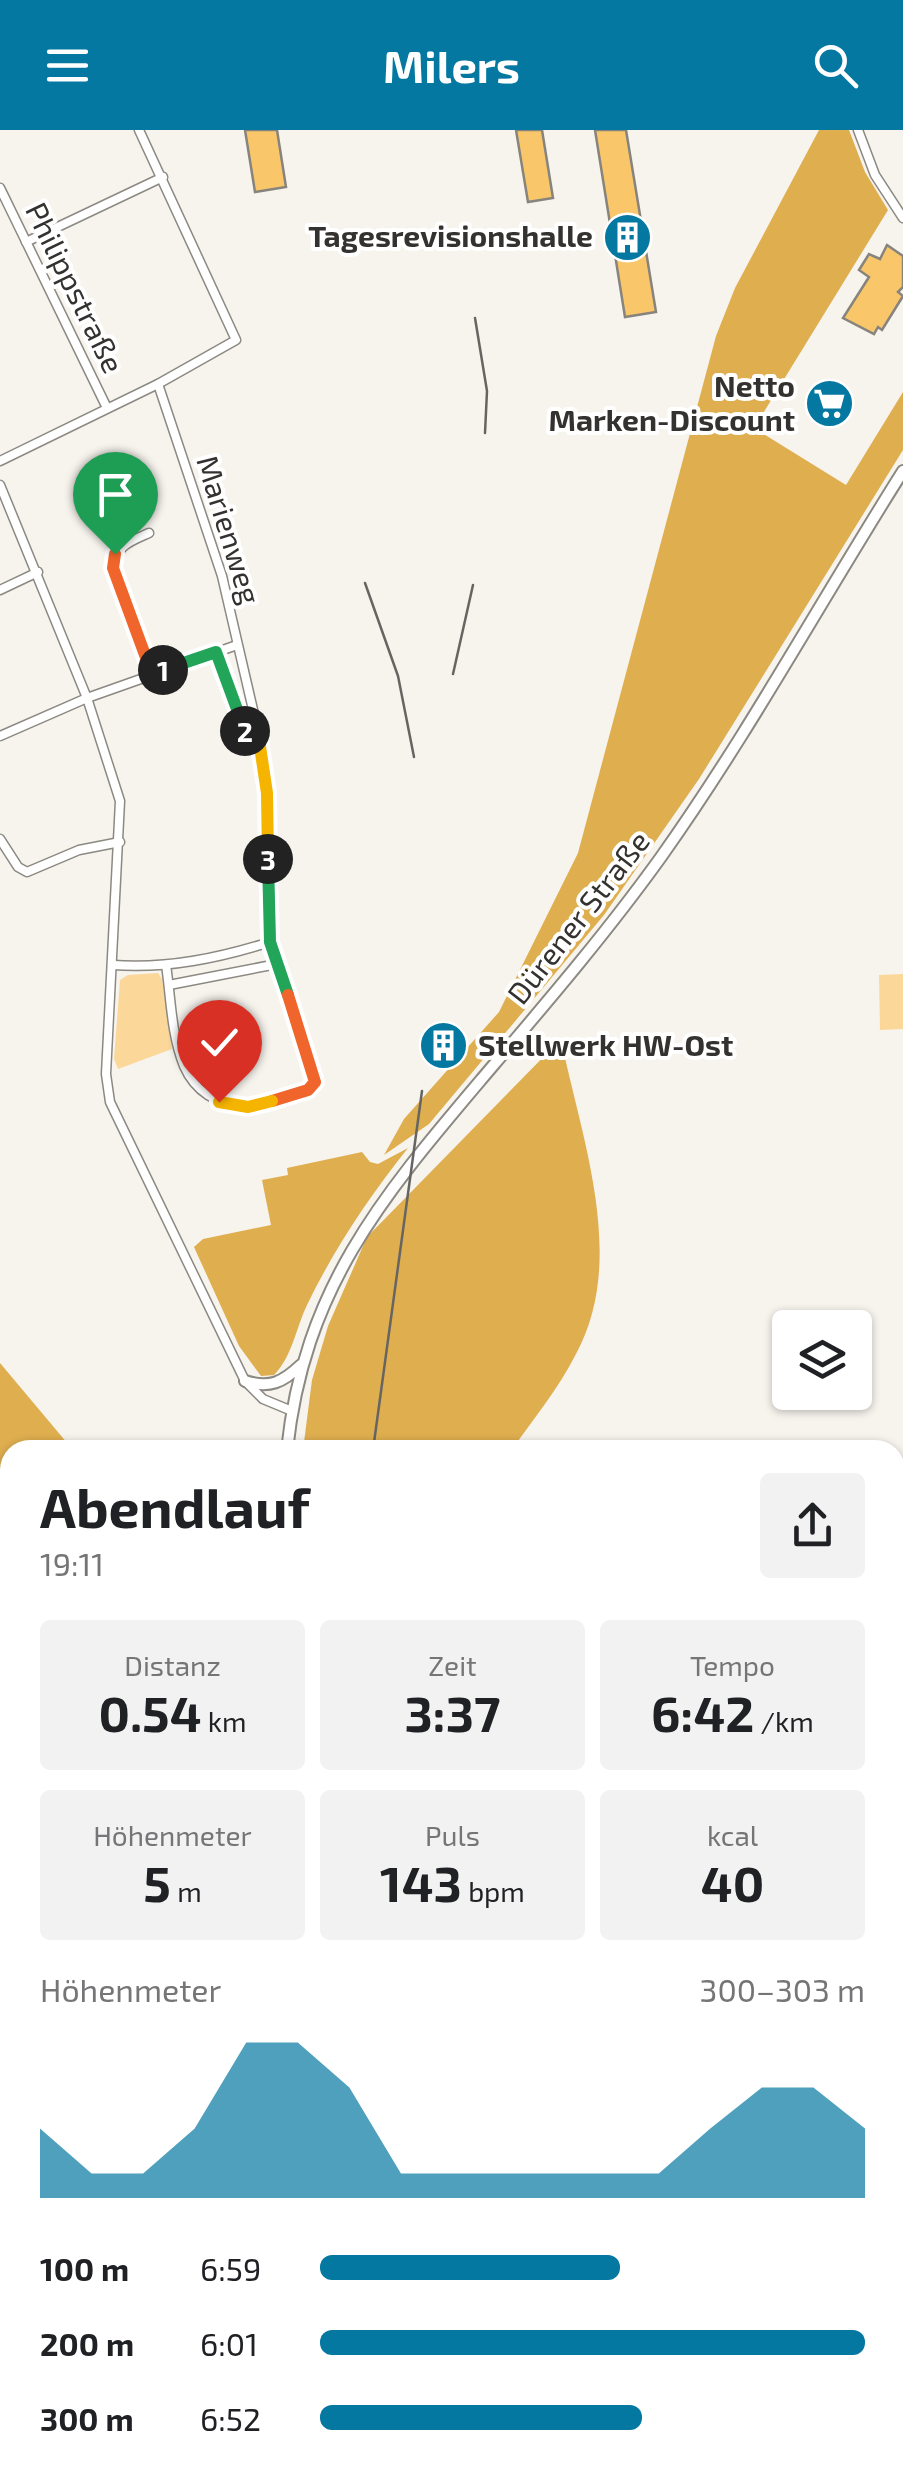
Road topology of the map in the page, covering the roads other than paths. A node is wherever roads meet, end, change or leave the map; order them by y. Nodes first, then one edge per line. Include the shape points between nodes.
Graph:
1 (139, 130) edge
2 (858, 130) edge
3 (163, 177) junction
4 (0, 188) edge
5 (903, 218) edge
6 (26, 242) junction
7 (158, 384) junction
8 (108, 408) junction
9 (0, 461) edge
10 (903, 471) edge
11 (0, 485) edge
12 (149, 534) dead end
13 (38, 572) junction
14 (0, 590) edge
15 (238, 645) junction
16 (216, 652) junction
17 (152, 674) junction
18 (248, 692) junction
19 (232, 696) junction
20 (87, 698) junction
21 (0, 736) edge
22 (259, 740) junction
23 (0, 839) edge
24 (120, 842) junction
25 (270, 942) junction
26 (226, 955) junction
27 (277, 964) junction
28 (113, 965) junction
29 (166, 965) junction
30 (230, 973) junction
31 (169, 986) junction
32 (302, 1364) junction
33 (245, 1381) junction
34 (292, 1411) junction
35 (288, 1440) edge

1 - 3 street
2 - 5 street via 875,176
3 - 6 street
3 - 7 street via 236,340
4 - 6 street, Philippstraße
6 - 8 street, Philippstraße
7 - 8 street
7 - 15 street, Marienweg
8 - 9 street
10 - 32 main road, Dürener Straße via 662,855 360,1232
11 - 13 street
12 - 17 street via 122,546 113,568
13 - 14 street
13 - 20 street
15 - 16 street
15 - 18 street, Marienweg
16 - 17 street
16 - 19 street, Marienweg
17 - 20 street
18 - 19 street
18 - 22 street, Marienweg
19 - 22 street, Marienweg via 248,740
20 - 21 street
20 - 24 street via 116,781
22 - 25 street, Marienweg
23 - 24 street via 28,872 79,850
24 - 28 street
25 - 26 street
25 - 27 street, Marienweg
26 - 29 street
26 - 30 street
27 - 30 street
27 - 31 street, Marienweg via 315,1082 259,1105 219,1102 191,1077 175,1033
28 - 29 street
28 - 33 street via 110,1102
29 - 31 street
30 - 31 street
32 - 33 main road via 272,1385
32 - 34 main road, Dürener Straße
33 - 34 street via 263,1399
34 - 35 main road, Dürener Straße

